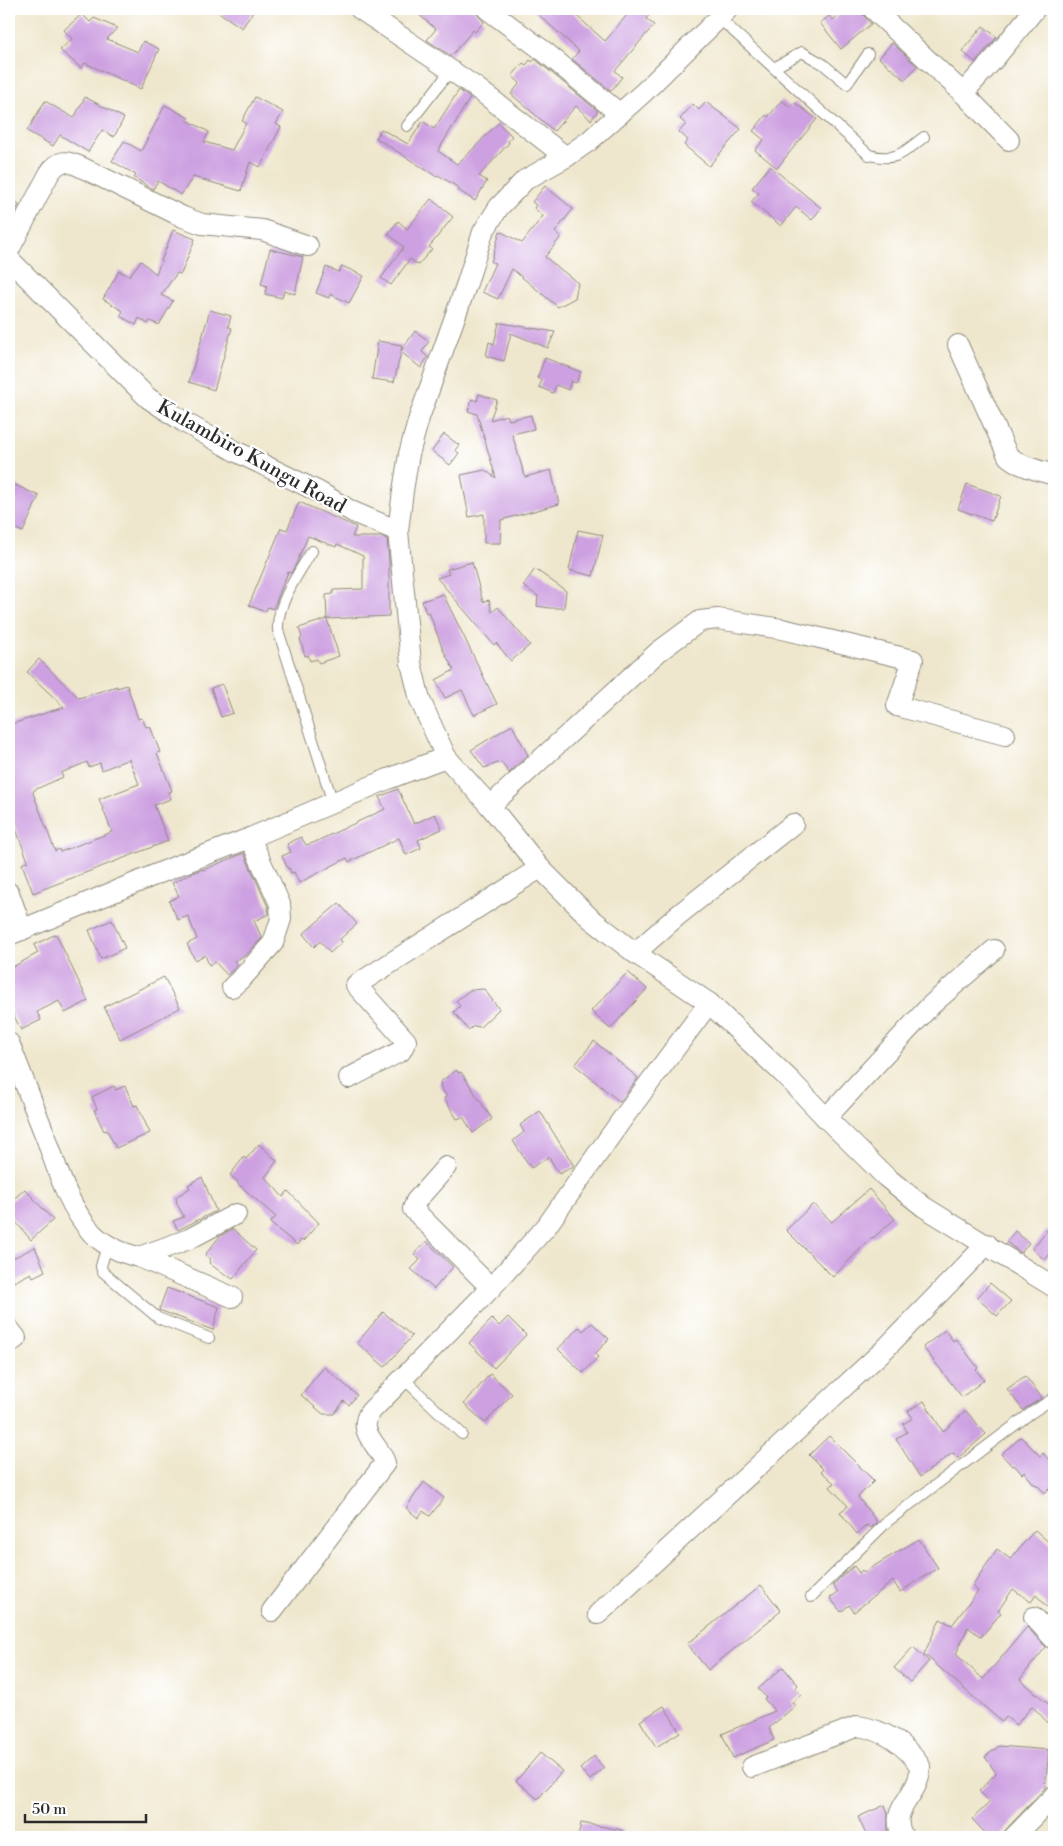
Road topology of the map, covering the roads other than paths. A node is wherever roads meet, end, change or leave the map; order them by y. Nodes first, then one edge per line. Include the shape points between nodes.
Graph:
1 (360, 9) edge
2 (487, 9) edge
3 (873, 9) edge
4 (1035, 9) edge
5 (724, 14) edge
6 (868, 54) dead end
7 (774, 68) junction
8 (451, 70) junction
9 (963, 93) junction
10 (620, 114) junction
11 (407, 126) dead end
12 (924, 137) dead end
13 (1009, 140) dead end
14 (566, 156) junction
15 (308, 246) dead end
16 (9, 250) edge
17 (9, 259) edge
18 (958, 345) dead end
19 (1054, 475) edge
20 (398, 531) junction
21 (312, 551) dead end
22 (1005, 735) dead end
23 (446, 757) junction
24 (333, 803) junction
25 (490, 806) junction
26 (793, 824) dead end
27 (259, 841) junction
28 (540, 868) junction
29 (9, 893) edge
30 (15, 932) edge
31 (994, 950) dead end
32 (635, 953) junction
33 (232, 987) dead end
34 (710, 1004) junction
35 (9, 1044) edge
36 (349, 1078) dead end
37 (826, 1118) junction
38 (446, 1167) dead end
39 (236, 1214) dead end
40 (987, 1244) junction
41 (107, 1246) junction
42 (139, 1257) junction
43 (1054, 1287) edge
44 (491, 1288) junction
45 (232, 1297) dead end
46 (9, 1329) edge
47 (209, 1338) dead end
48 (9, 1343) edge
49 (403, 1378) junction
50 (1054, 1398) edge
51 (462, 1434) dead end
52 (811, 1597) dead end
53 (272, 1611) dead end
54 (598, 1614) dead end
55 (1034, 1617) dead end
56 (1054, 1639) edge
57 (752, 1767) dead end
58 (1054, 1796) edge
59 (903, 1837) edge
60 (1014, 1837) edge

1 - 8 street
2 - 10 street
3 - 9 street
4 - 9 street
5 - 7 lane
5 - 10 street
6 - 7 lane via 847,84 802,52
7 - 12 lane via 869,155 884,159 900,155
8 - 11 lane
8 - 14 street
9 - 13 street
10 - 14 street
14 - 20 street via 525,180 499,207 483,232 419,418 409,454
15 - 16 street via 262,230 202,224 80,167 60,162 49,174
17 - 20 street, Kulambiro Kungu Road via 148,398 235,451
18 - 19 street via 1008,456 1025,466
20 - 23 street via 411,663 420,700
21 - 24 lane via 290,589 277,622
22 - 25 street via 898,706 912,660 782,629 718,619 700,621 658,652
23 - 24 street
23 - 25 street
24 - 27 street
25 - 28 street
26 - 32 street
27 - 30 street via 180,865
27 - 33 street via 280,904 281,918 273,943
28 - 32 street via 590,918
28 - 36 street via 356,985 406,1041 401,1051
29 - 30 street
31 - 37 street via 930,1006
32 - 34 street
34 - 37 street
34 - 44 street via 623,1118 546,1227
35 - 41 street via 78,1214
37 - 40 street via 886,1177 924,1207
38 - 44 street via 416,1201 413,1210
39 - 42 street via 189,1239
40 - 43 street
40 - 54 street via 885,1349
41 - 42 street
41 - 47 lane via 102,1271 158,1318
42 - 45 street
44 - 49 street
46 - 48 street via 16,1338
49 - 51 lane
49 - 53 street via 366,1418 368,1436 385,1463
50 - 52 lane via 888,1521
55 - 56 street
57 - 59 street via 858,1726 889,1735 920,1766 915,1788 900,1812 898,1823
58 - 60 street

